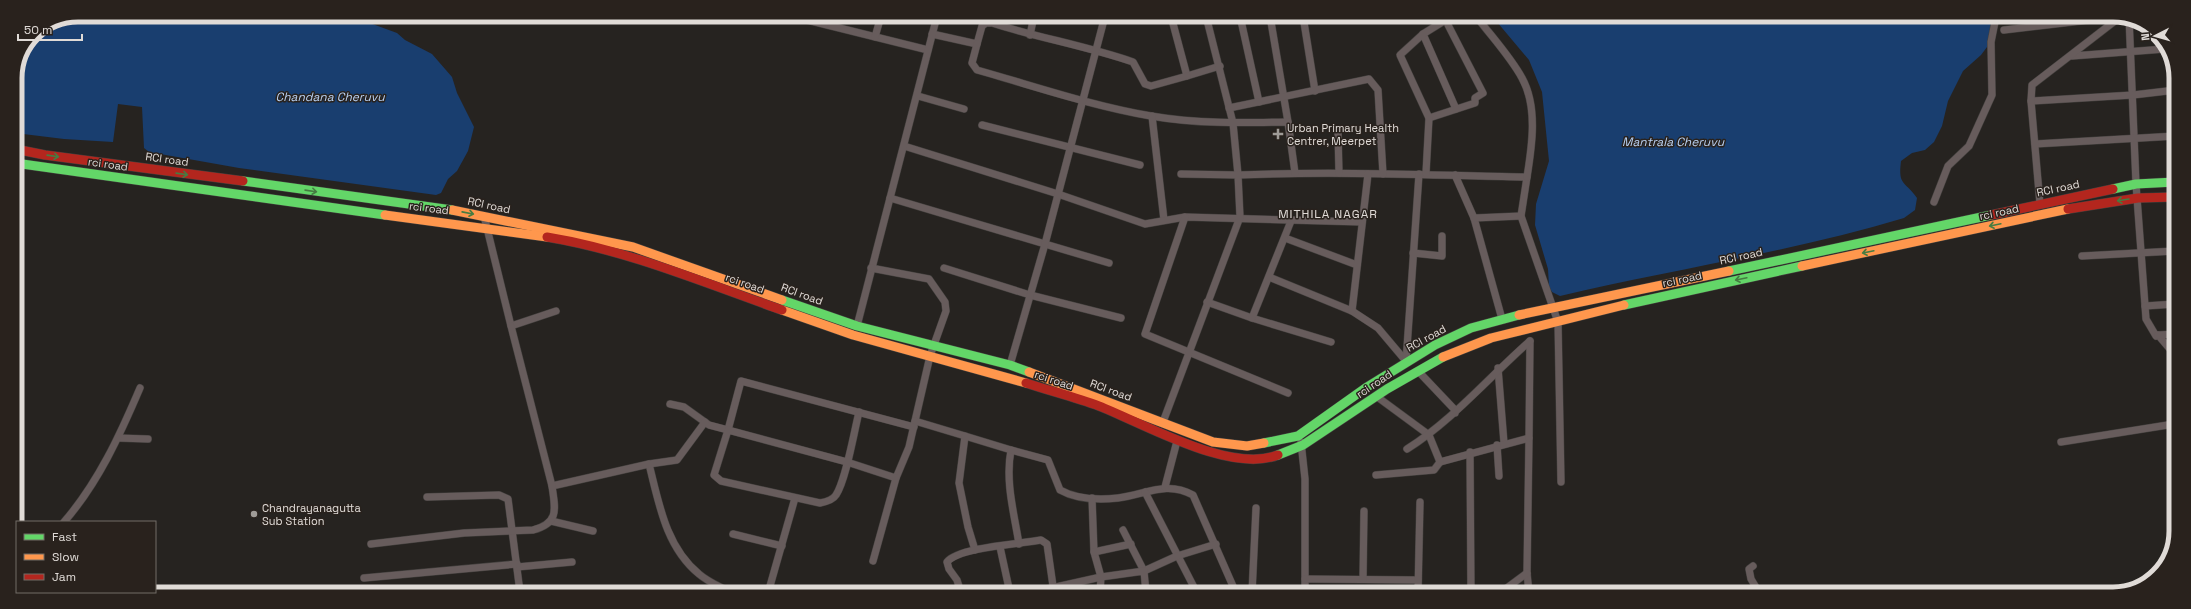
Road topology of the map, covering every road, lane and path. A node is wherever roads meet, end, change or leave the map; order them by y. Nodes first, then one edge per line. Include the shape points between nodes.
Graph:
1 (816, 22) edge
2 (879, 22) edge
3 (935, 22) edge
4 (1033, 22) edge
5 (1104, 22) edge
6 (1173, 22) edge
7 (1208, 22) edge
8 (1241, 22) edge
9 (1271, 22) edge
10 (1304, 22) edge
11 (1444, 22) edge
12 (1450, 22) edge
13 (1480, 22) edge
14 (1995, 22) edge
15 (2072, 22) edge
16 (2114, 22) edge
17 (825, 24) joint
18 (2129, 25) edge
19 (2004, 30) dead end
20 (932, 34) junction
21 (1424, 34) junction
22 (1030, 35) junction
23 (875, 37) junction
24 (978, 44) junction
25 (2161, 49) edge
26 (928, 50) junction
27 (1098, 50) junction
28 (2131, 51) junction
29 (2071, 56) junction
30 (1220, 66) junction
31 (1187, 76) junction
32 (2169, 91) edge
33 (1315, 92) junction
34 (2133, 95) junction
35 (918, 96) junction
36 (1284, 98) junction
37 (1084, 100) junction
38 (2031, 101) junction
39 (1260, 102) junction
40 (1229, 108) junction
41 (964, 109) dead end
42 (1456, 109) junction
43 (1152, 116) junction
44 (1429, 118) junction
45 (1288, 122) junction
46 (1233, 123) junction
47 (982, 125) dead end
48 (1338, 133) dead end
49 (2169, 136) edge
50 (2135, 138) junction
51 (2035, 144) junction
52 (904, 146) junction
53 (1072, 148) junction
54 (22, 150) edge
55 (22, 164) edge
56 (1140, 165) dead end
57 (1295, 173) junction
58 (1339, 173) junction
59 (1181, 174) dead end
60 (1368, 174) junction
61 (1383, 174) junction
62 (1422, 174) junction
63 (1238, 175) junction
64 (1455, 175) junction
65 (1527, 177) junction
66 (2169, 182) edge
67 (2136, 184) junction
68 (1058, 194) junction
69 (890, 198) junction
70 (2138, 198) junction
71 (2169, 198) edge
72 (1934, 202) dead end
73 (2040, 204) junction
74 (484, 216) junction
75 (1521, 216) junction
76 (1185, 217) junction
77 (1240, 217) junction
78 (1474, 218) junction
79 (1164, 220) junction
80 (1291, 221) junction
81 (1362, 222) junction
82 (487, 228) junction
83 (1442, 236) dead end
84 (1285, 238) junction
85 (1046, 244) junction
86 (2169, 252) edge
87 (1413, 253) junction
88 (2142, 254) junction
89 (2082, 256) dead end
90 (1109, 263) dead end
91 (1358, 265) junction
92 (871, 268) junction
93 (944, 268) dead end
94 (1269, 277) junction
95 (1030, 295) junction
96 (1207, 302) junction
97 (2169, 304) edge
98 (2145, 306) junction
99 (1554, 308) junction
100 (556, 311) dead end
101 (1352, 311) junction
102 (1121, 318) dead end
103 (1252, 318) junction
104 (1502, 319) junction
105 (1558, 322) junction
106 (511, 326) junction
107 (857, 326) junction
108 (2169, 334) edge
109 (2158, 335) junction
110 (1331, 342) dead end
111 (933, 345) junction
112 (2169, 349) edge
113 (1189, 353) junction
114 (930, 356) junction
115 (1405, 361) junction
116 (1010, 365) junction
117 (1498, 368) junction
118 (1418, 371) junction
119 (140, 388) dead end
120 (1288, 393) dead end
121 (1376, 396) junction
122 (670, 404) dead end
123 (859, 412) junction
124 (1455, 413) junction
125 (705, 422) junction
126 (1163, 422) junction
127 (915, 424) junction
128 (2169, 425) edge
129 (728, 430) junction
130 (1429, 435) junction
131 (965, 436) junction
132 (1298, 436) junction
133 (118, 438) junction
134 (1529, 438) junction
135 (148, 439) dead end
136 (1177, 441) junction
137 (2061, 442) dead end
138 (1501, 444) junction
139 (1303, 445) junction
140 (1407, 449) dead end
141 (1011, 450) junction
142 (1470, 452) junction
143 (847, 462) junction
144 (1440, 462) junction
145 (649, 464) junction
146 (1376, 475) dead end
147 (1499, 476) dead end
148 (896, 478) junction
149 (1561, 482) dead end
150 (552, 486) junction
151 (1165, 487) junction
152 (1145, 492) junction
153 (427, 497) dead end
154 (795, 498) junction
155 (1092, 498) junction
156 (1420, 502) dead end
157 (1256, 508) dead end
158 (1364, 511) dead end
159 (65, 521) edge
160 (551, 521) junction
161 (513, 530) junction
162 (1123, 530) dead end
163 (592, 531) dead end
164 (733, 534) dead end
165 (371, 544) dead end
166 (1019, 544) junction
167 (1131, 544) junction
168 (1216, 544) junction
169 (782, 546) junction
170 (1000, 547) junction
171 (975, 550) junction
172 (1094, 552) junction
173 (1177, 556) junction
174 (873, 561) dead end
175 (572, 562) dead end
176 (517, 566) junction
177 (1753, 566) dead end
178 (1144, 571) junction
179 (1527, 573) junction
180 (1101, 577) junction
181 (364, 578) dead end
182 (1305, 579) junction
183 (1363, 580) junction
184 (1418, 580) junction
185 (519, 587) edge
186 (721, 587) edge
187 (770, 587) edge
188 (959, 587) edge
189 (1009, 587) edge
190 (1053, 587) edge
191 (1065, 587) edge
192 (1100, 587) edge
193 (1145, 587) edge
194 (1194, 587) edge
195 (1234, 587) edge
196 (1252, 587) edge
197 (1305, 587) edge
198 (1418, 587) edge
199 (1471, 587) edge
200 (1508, 587) edge
201 (1528, 587) edge
202 (1756, 587) edge

1 - 17 street
2 - 23 street
3 - 20 street
4 - 22 street
5 - 27 street
6 - 31 street
7 - 30 street
8 - 39 street
9 - 36 street
10 - 33 street
11 - 21 street
12 - 42 street via 1483,93 1475,98 1475,103
13 - 65 street via 1523,79 1533,125
14 - 72 street via 1991,42 1992,95 1969,146 1948,166
15 - 19 street
16 - 29 street
17 - 23 street
18 - 28 street
20 - 24 street
20 - 26 street
21 - 42 street
21 - 44 street via 1400,55
22 - 24 street via 986,23 982,26
22 - 27 street
23 - 26 street
24 - 37 street via 972,63 977,70
25 - 28 street
26 - 35 street
27 - 31 street via 1133,62 1145,84 1151,86
27 - 37 street
28 - 29 street
28 - 34 street
29 - 38 street via 2032,85
30 - 31 street
30 - 40 street
32 - 34 street
33 - 36 street
33 - 61 street via 1369,79 1378,90
34 - 38 street
34 - 50 street
35 - 41 street
35 - 52 street
36 - 39 street
36 - 45 street
37 - 43 street
37 - 53 street
38 - 51 street
39 - 40 street
40 - 46 street
42 - 44 street
43 - 46 street
43 - 79 street
44 - 62 street
45 - 46 street
45 - 57 street
46 - 63 street
47 - 53 street
48 - 58 street
49 - 50 street
50 - 51 street
50 - 67 street
51 - 73 street
52 - 68 street
52 - 69 street
53 - 56 street
53 - 68 street
54 -> 74 main road, RCI road
55 - 82 main road, rci road
57 - 58 street
57 - 63 street
58 - 60 street
59 - 63 street
60 - 61 street
60 - 81 street
61 - 62 street
62 - 64 street
62 - 87 street
63 - 77 street
64 - 65 street
64 - 78 street
65 - 75 street
66 - 67 main road, RCI road
67 - 70 street
67 - 73 main road, RCI road
68 - 79 street via 1145,224
68 - 85 street
69 - 85 street
69 - 92 street
70 - 71 main road, rci road
70 - 88 street
70 -> 105 main road, rci road via 2079,207 1658,296
73 - 99 main road, RCI road
74 - 82 street
74 - 107 main road, RCI road via 633,247
75 - 78 street
75 - 99 street
76 - 77 street
76 - 79 street
76 - 113 street via 1145,334
77 - 80 street
77 - 96 street
78 - 104 street
80 - 81 street
80 - 84 street
81 - 91 street
82 - 106 street
82 - 114 main road, rci road via 570,241 654,265 853,335
83 - 87 street via 1442,256
84 - 91 street
84 - 94 street
85 - 90 street
85 - 95 street
86 - 88 street
87 - 115 street
88 - 89 street
88 - 98 street
91 - 101 street
92 - 107 street
92 - 111 street via 919,276 929,279 938,288 945,302 946,311
93 - 95 street
94 - 101 street
94 - 103 street
95 - 102 street
95 - 116 street
96 - 103 street
96 - 113 street
97 - 98 street
98 - 109 street via 2146,319 2156,336
99 - 104 main road, RCI road
99 - 105 street
100 - 106 street
101 - 115 street via 1378,328
103 - 110 street
104 - 115 main road, RCI road via 1471,328
105 - 118 main road, rci road via 1491,338 1443,357
105 - 149 street
106 - 150 street
107 - 111 main road, RCI road
108 - 109 street
109 - 112 street
111 - 114 street
111 - 116 main road, RCI road
113 - 120 street
113 - 126 street
114 - 127 street
114 - 136 main road, rci road via 991,372 1098,406
115 - 132 main road, RCI road
116 - 126 main road, RCI road
117 - 124 street
117 - 134 street via 1530,341
117 - 138 street
118 - 121 main road, rci road
118 - 124 street
119 - 133 street
121 - 130 street
121 - 139 main road, rci road
122 - 125 street via 684,407
123 - 127 street
123 - 129 street via 741,381
123 - 143 street
124 - 130 street
125 - 129 street
125 - 145 street via 677,460
126 - 132 main road, RCI road via 1213,442 1247,446
127 - 131 street
127 - 148 street
128 - 137 street
129 - 143 street
129 - 154 street via 714,475 716,478
130 - 140 street
130 - 144 street
131 - 141 street
131 - 171 street via 959,483
132 - 139 street
133 - 135 street
133 - 159 street via 79,505
134 - 138 street
134 - 179 street
136 - 139 main road, rci road via 1210,453 1241,459 1274,456
136 - 151 street
138 - 142 street
138 - 147 street
139 - 182 street
141 - 155 street via 1048,460 1060,490 1066,494
141 - 166 street via 1008,482
142 - 144 street
142 - 199 street
143 - 148 street
143 - 154 street via 836,496 820,503
144 - 146 street via 1434,470
145 - 150 street
145 - 186 street via 662,517 674,544 700,575
148 - 174 street
150 - 160 street via 555,508
151 - 152 street
151 - 168 street via 1193,495
152 - 155 street via 1118,498
152 - 173 street
153 - 161 street via 503,495 508,498
154 - 169 street
155 - 172 street
156 - 184 street
157 - 196 street
158 - 183 street
160 - 161 street via 533,530
160 - 163 street
161 - 165 street
161 - 176 street
162 - 167 street
164 - 169 street
166 - 170 street
166 - 190 street via 1041,540 1045,542
167 - 172 street
167 - 178 street
168 - 173 street
168 - 195 street
169 - 187 street
170 - 171 street
170 - 189 street
171 - 188 street via 951,558 947,562
172 - 180 street
173 - 178 street
173 - 194 street
175 - 176 street
176 - 181 street
176 - 185 street
177 - 202 street via 1749,574
178 - 180 street
178 - 193 street
179 - 200 street
179 - 201 street
180 - 191 street
180 - 192 street
182 - 183 street
182 - 197 street
183 - 184 street
184 - 198 street

